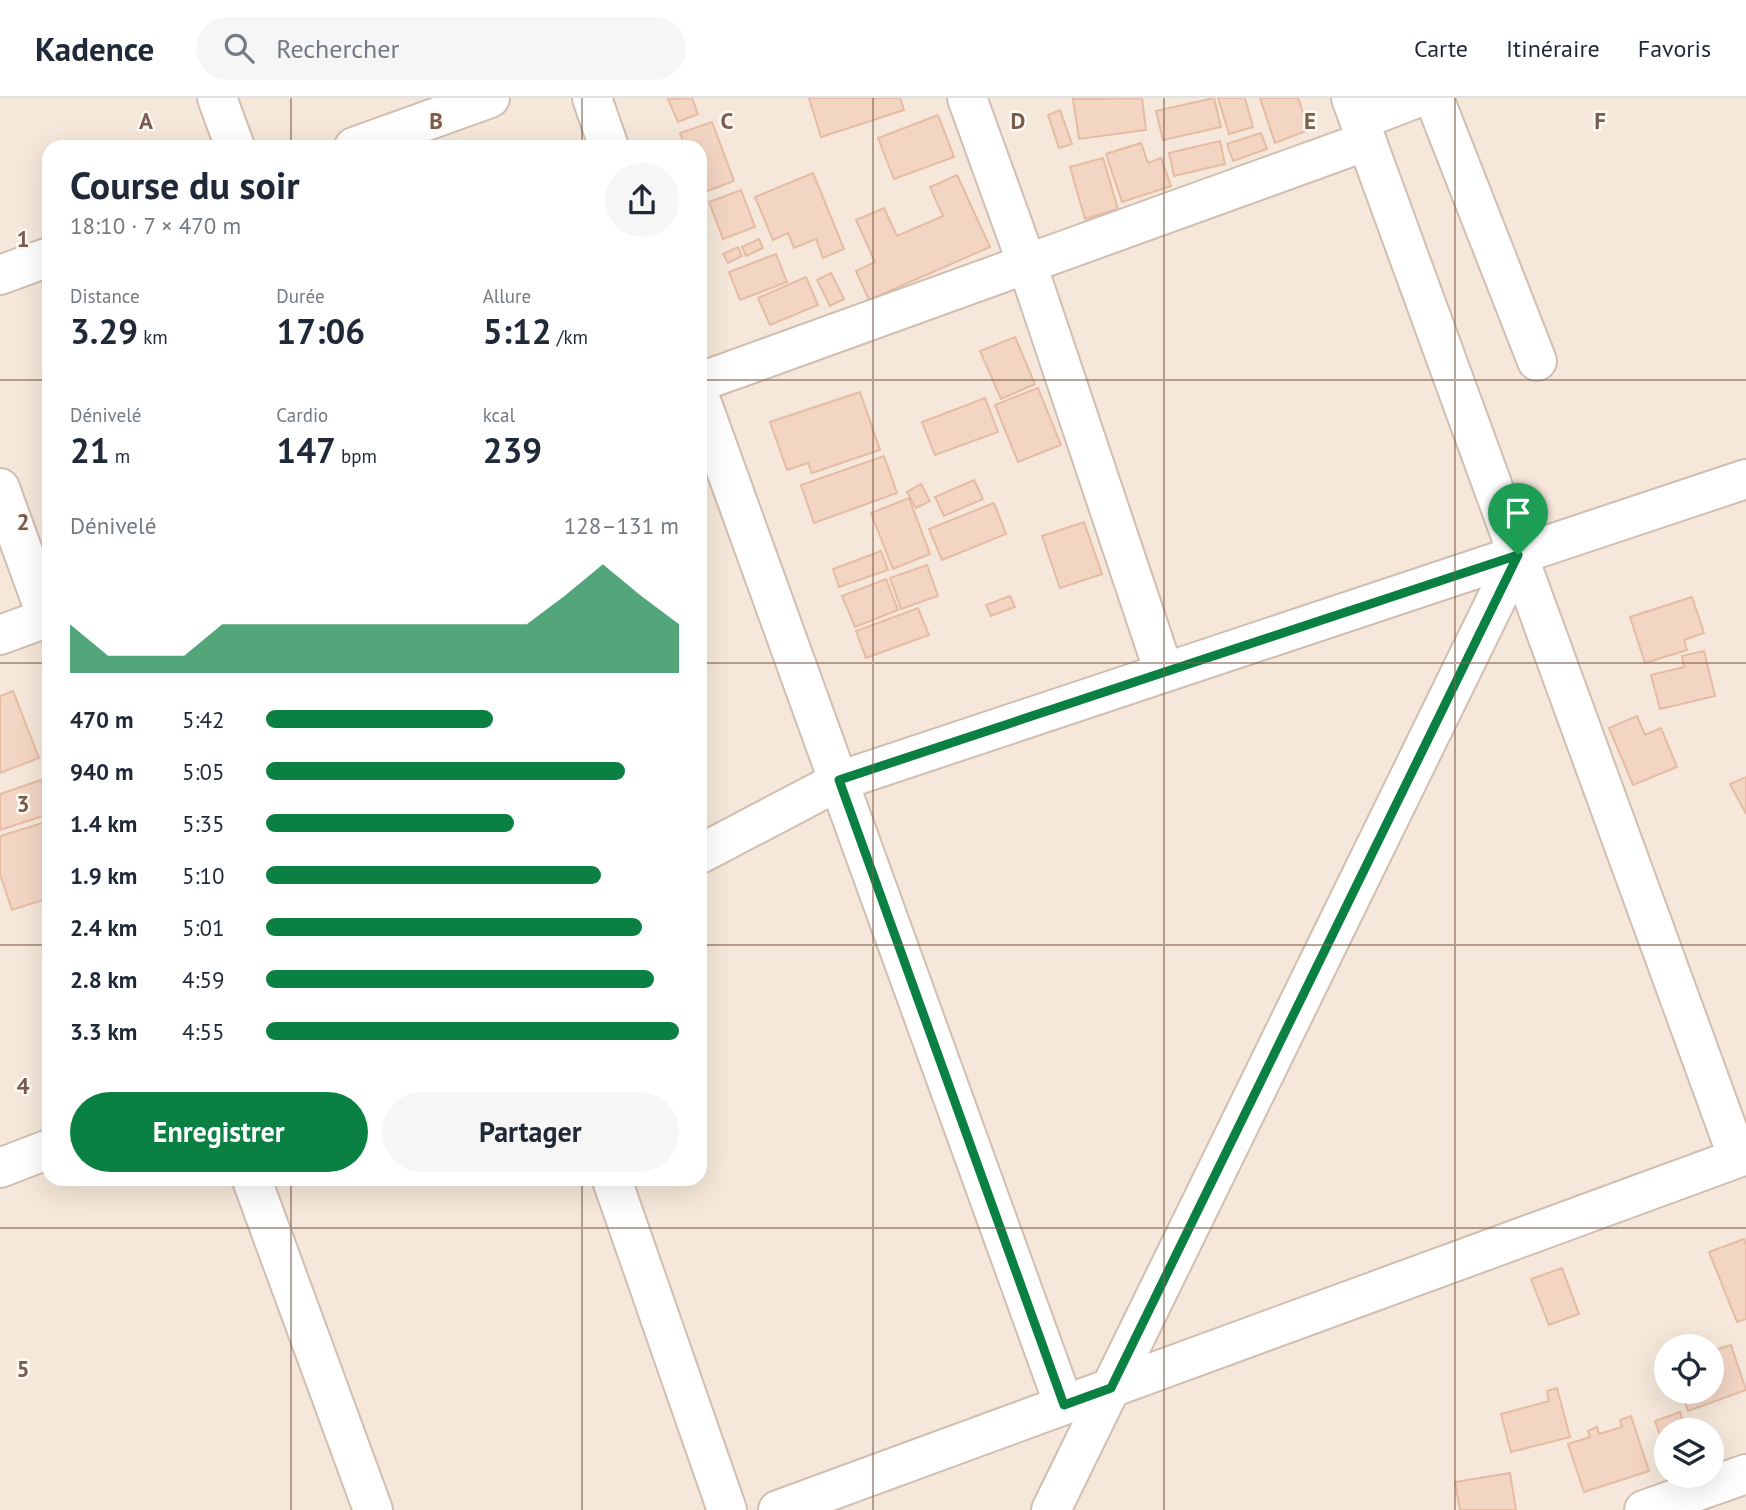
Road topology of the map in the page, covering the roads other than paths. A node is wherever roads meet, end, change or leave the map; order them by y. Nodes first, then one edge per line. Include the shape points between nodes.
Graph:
1 (218, 98) edge
2 (490, 98) edge
3 (592, 98) edge
4 (967, 98) edge
5 (1417, 98) edge
6 (1434, 98) edge
7 (1359, 120) edge
8 (233, 140) edge
9 (373, 140) edge
10 (607, 140) edge
11 (42, 260) edge
12 (1027, 264) junction
13 (0, 275) edge
14 (1537, 361) dead end
15 (707, 379) edge
16 (707, 417) edge
17 (1746, 479) edge
18 (0, 488) edge
19 (1518, 555) junction
20 (42, 603) edge
21 (42, 621) edge
22 (0, 635) edge
23 (1164, 672) junction
24 (839, 780) junction
25 (707, 850) edge
26 (42, 1152) edge
27 (1742, 1156) edge
28 (0, 1168) edge
29 (255, 1186) edge
30 (614, 1186) edge
31 (1111, 1388) junction
32 (1064, 1405) junction
33 (1746, 1474) edge
34 (373, 1510) edge
35 (727, 1510) edge
36 (778, 1510) edge
37 (1051, 1510) edge
38 (1644, 1510) edge

1 - 8 street
2 - 9 street
3 - 10 street
4 - 12 street
5 - 7 street
6 - 14 street
7 - 12 street
7 - 19 street
11 - 13 street
12 - 15 street
12 - 23 street
16 - 24 street
17 - 19 street
18 - 20 street
19 - 23 street
19 - 27 street
19 - 31 street
21 - 22 street
23 - 24 street
24 - 25 street
24 - 32 street
26 - 28 street
27 - 31 street
29 - 34 street
30 - 35 street
31 - 32 street
31 - 37 street
32 - 36 street
33 - 38 street

